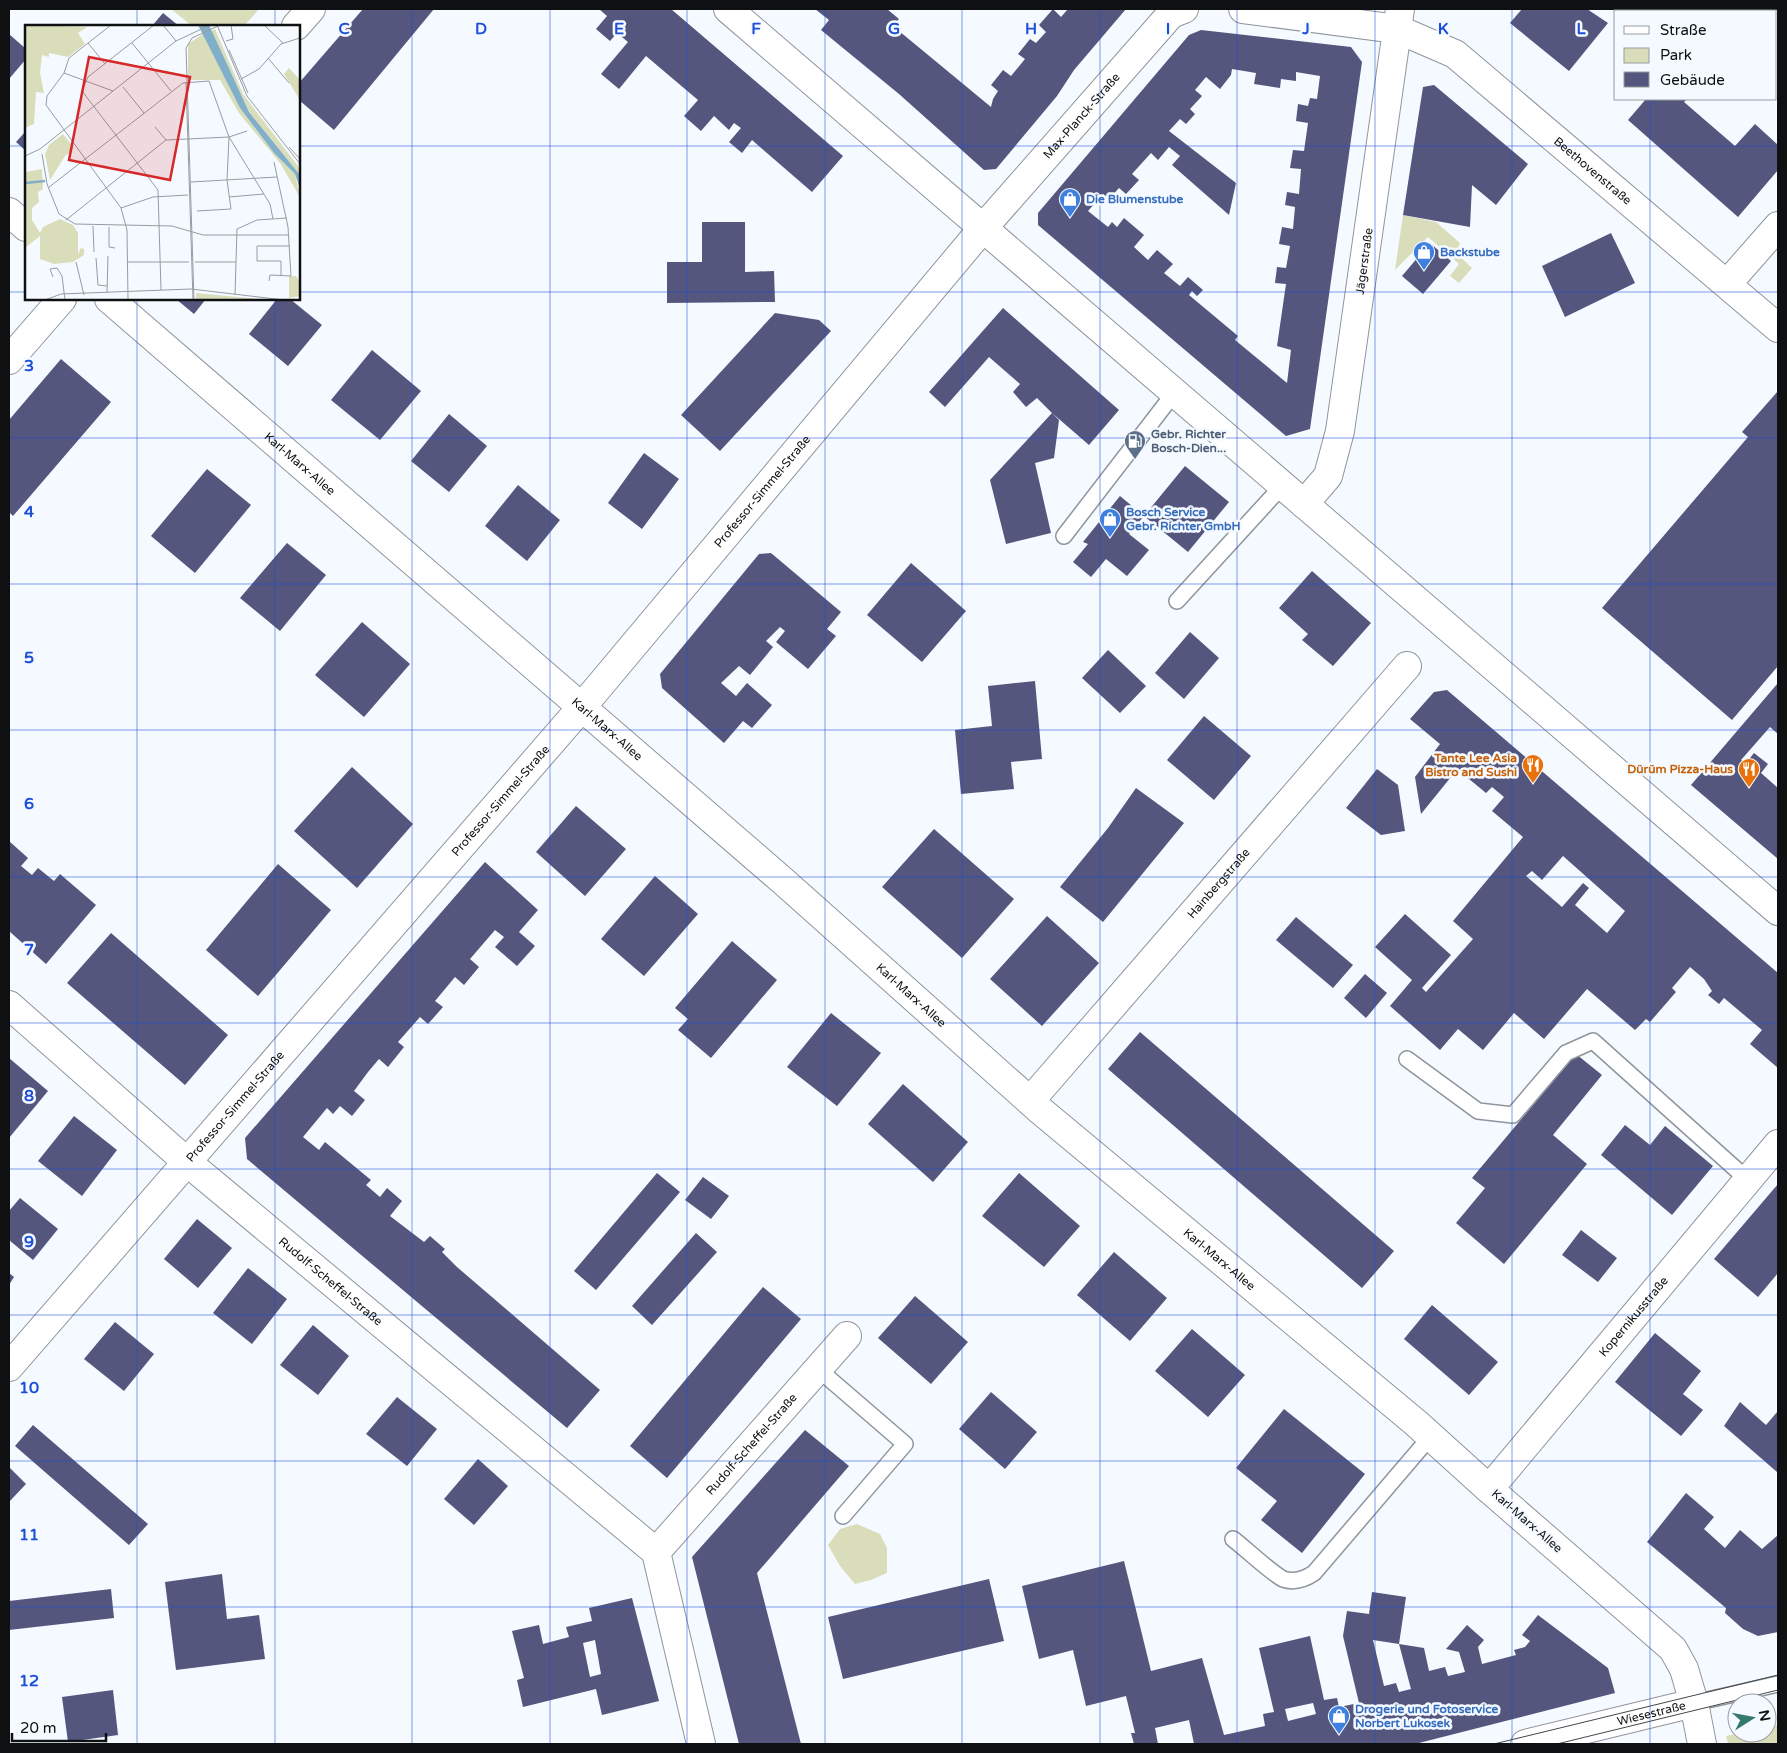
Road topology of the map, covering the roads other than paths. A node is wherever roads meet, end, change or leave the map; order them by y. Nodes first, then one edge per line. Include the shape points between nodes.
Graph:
1 (311, 9) edge
2 (728, 9) edge
3 (1184, 9) edge
4 (1243, 9) edge
5 (1398, 19) edge
6 (297, 25) edge
7 (9, 212) edge
8 (25, 226) edge
9 (1778, 226) edge
10 (983, 228) junction
11 (1727, 284) junction
12 (61, 300) edge
13 (110, 300) edge
14 (1778, 328) edge
15 (9, 360) edge
16 (1175, 392) junction
17 (1283, 485) junction
18 (1304, 504) junction
19 (1064, 536) dead end
20 (1176, 601) dead end
21 (1407, 666) dead end
22 (581, 708) junction
23 (1778, 911) edge
24 (9, 1005) edge
25 (1407, 1059) dead end
26 (1030, 1101) junction
27 (1778, 1144) edge
28 (186, 1162) junction
29 (1748, 1180) junction
30 (847, 1336) dead end
31 (9, 1367) edge
32 (818, 1369) junction
33 (1431, 1436) junction
34 (1489, 1489) junction
35 (844, 1516) dead end
36 (1233, 1539) dead end
37 (656, 1552) junction
38 (1778, 1684) edge
39 (1694, 1703) junction
40 (702, 1744) edge
41 (1525, 1744) edge
42 (1702, 1744) edge

1 - 6 street
2 - 10 street
3 - 10 street, Max-Planck-Straße via 1171,14
4 - 5 street
5 - 11 street, Beethovenstraße via 1456,54
5 - 18 street, Jägerstraße via 1340,431 1328,476
7 - 8 street
9 - 11 street
10 - 16 street
10 - 22 street, Professor-Simmel-Straße
11 - 14 street, Beethovenstraße
12 - 15 street
13 - 22 street, Karl-Marx-Allee
16 - 17 street
16 - 19 lane
17 - 18 street
17 - 20 lane
18 - 23 street
21 - 26 street, Hainbergstraße
22 - 26 street, Karl-Marx-Allee via 783,881
22 - 28 street, Professor-Simmel-Straße
24 - 28 street, Rudolf-Scheffel-Straße
25 - 29 lane via 1478,1111 1513,1115 1566,1053 1593,1041
26 - 33 street, Karl-Marx-Allee
27 - 29 street, Kopernikusstraße
28 - 31 street, Professor-Simmel-Straße
28 - 37 street, Rudolf-Scheffel-Straße
29 - 34 street, Kopernikusstraße
30 - 32 street, Rudolf-Scheffel-Straße
32 - 35 lane via 905,1444
32 - 37 street, Rudolf-Scheffel-Straße
33 - 34 street, Karl-Marx-Allee
33 - 36 lane via 1314,1573 1305,1578 1295,1581 1283,1579
34 - 39 street, Karl-Marx-Allee via 1673,1649 1684,1669
37 - 40 street
38 - 39 lane, Wiesestraße
39 - 41 street, Wiesestraße
39 - 42 street, Karl-Marx-Allee

